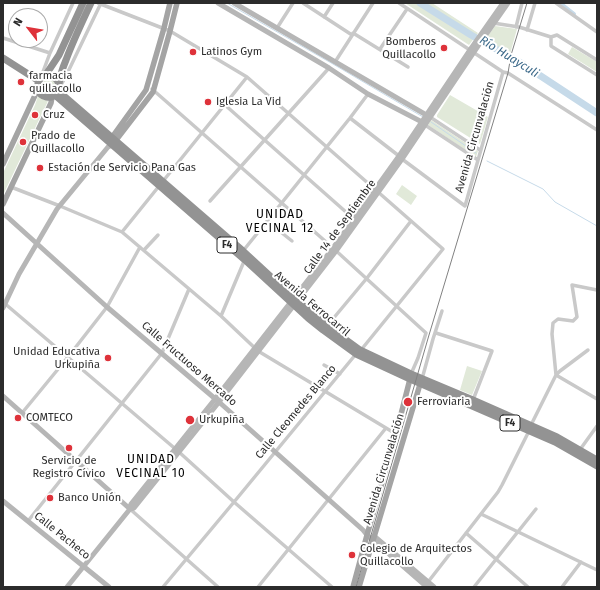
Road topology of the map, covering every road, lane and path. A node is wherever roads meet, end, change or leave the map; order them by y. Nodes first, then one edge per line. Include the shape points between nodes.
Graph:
1 (73, 3) edge
2 (83, 3) edge
3 (91, 3) edge
4 (100, 3) edge
5 (170, 3) edge
6 (177, 3) edge
7 (218, 3) edge
8 (234, 3) edge
9 (293, 3) edge
10 (303, 3) edge
11 (333, 3) edge
12 (373, 3) edge
13 (399, 3) edge
14 (503, 3) edge
15 (508, 3) edge
16 (522, 3) edge
17 (535, 3) edge
18 (556, 3) edge
19 (407, 9) junction
20 (324, 17) junction
21 (492, 23) junction
22 (516, 27) junction
23 (164, 28) junction
24 (277, 28) junction
25 (527, 30) junction
26 (170, 31) junction
27 (597, 32) edge
28 (353, 34) junction
29 (551, 37) junction
30 (3, 38) edge
31 (380, 49) junction
32 (472, 51) junction
33 (50, 53) junction
34 (3, 58) edge
35 (597, 60) edge
36 (335, 62) junction
37 (408, 66) dead end
38 (329, 68) junction
39 (503, 72) junction
40 (597, 75) edge
41 (247, 77) junction
42 (40, 82) junction
43 (151, 88) junction
44 (57, 91) junction
45 (368, 94) junction
46 (225, 105) junction
47 (288, 113) junction
48 (428, 116) junction
49 (350, 118) junction
50 (424, 124) junction
51 (597, 130) edge
52 (203, 133) junction
53 (264, 140) junction
54 (111, 142) junction
55 (327, 147) junction
56 (480, 150) junction
57 (401, 158) junction
58 (478, 160) junction
59 (3, 164) edge
60 (241, 166) junction
61 (304, 174) junction
62 (160, 183) junction
63 (11, 187) junction
64 (376, 191) junction
65 (210, 201) dead end
66 (282, 202) junction
67 (3, 204) edge
68 (60, 206) junction
69 (3, 213) edge
70 (356, 220) junction
71 (267, 221) junction
72 (411, 221) junction
73 (122, 232) junction
74 (158, 235) dead end
75 (292, 240) dead end
76 (37, 244) junction
77 (140, 247) junction
78 (335, 249) junction
79 (144, 250) junction
80 (244, 256) junction
81 (367, 278) junction
82 (189, 289) junction
83 (597, 290) edge
84 (294, 301) junction
85 (4, 304) edge
86 (396, 306) junction
87 (106, 307) junction
88 (442, 311) dead end
89 (221, 316) junction
90 (327, 326) junction
91 (436, 333) junction
92 (256, 349) junction
93 (588, 350) dead end
94 (358, 352) junction
95 (162, 353) junction
96 (68, 357) junction
97 (324, 365) dead end
98 (340, 374) junction
99 (556, 375) junction
100 (410, 377) junction
101 (421, 381) junction
102 (326, 392) junction
103 (3, 396) edge
104 (597, 399) edge
105 (473, 400) junction
106 (217, 401) junction
107 (122, 402) junction
108 (22, 414) junction
109 (597, 426) edge
110 (386, 428) junction
111 (530, 428) junction
112 (396, 434) junction
113 (177, 450) junction
114 (275, 452) junction
115 (578, 452) junction
116 (597, 460) edge
117 (76, 461) junction
118 (597, 466) edge
119 (328, 499) junction
120 (3, 501) edge
121 (234, 502) junction
122 (130, 509) junction
123 (536, 509) dead end
124 (481, 514) junction
125 (28, 520) junction
126 (518, 532) junction
127 (466, 533) junction
128 (369, 534) junction
129 (288, 549) junction
130 (186, 559) junction
131 (496, 559) junction
132 (581, 562) junction
133 (84, 566) junction
134 (597, 570) edge
135 (523, 582) junction
136 (426, 585) edge
137 (67, 587) edge
138 (109, 587) edge
139 (163, 587) edge
140 (218, 587) edge
141 (258, 587) edge
142 (332, 587) edge
143 (352, 587) edge
144 (359, 587) edge
145 (434, 587) edge
146 (474, 587) edge
147 (519, 587) edge
148 (528, 587) edge
149 (562, 587) edge

1 - 33 street
2 - 42 highway via 59,55
3 - 44 highway via 66,58
4 - 23 street
4 - 44 street
5 - 23 main road
6 - 26 main road
7 - 38 street
8 - 24 street
9 - 24 street
10 - 20 street
11 - 20 street
12 - 28 street
13 - 19 street
14 - 21 street, Calle 14 de Septiembre
15 - 21 street, Calle 14 de Septiembre
16 - 22 street
17 - 25 street
18 - 27 street
19 - 31 street
19 - 32 street
20 - 28 street
21 - 22 street
21 - 32 street, Calle 14 de Septiembre
22 - 25 street
23 - 26 street
23 - 43 main road
24 - 36 street
25 - 29 street
26 - 41 street
26 - 43 main road
28 - 31 street
28 - 36 street
29 - 35 street via 557,35
29 - 40 street via 551,46
30 - 33 street
31 - 37 street
32 - 39 street
32 - 48 street, Calle 14 de Septiembre
33 - 42 street
34 - 42 highway, F4
36 - 48 street
38 - 45 street
38 - 47 street
39 - 51 street
39 - 56 street, Avenida Circunvalación
41 - 46 street
41 - 47 street
42 - 44 highway, F4 via 48,76 53,77 57,80
42 - 44 highway, F4 via 39,93 42,96 48,97
42 - 59 main road
43 - 52 street
43 - 54 main road via 151,95
44 - 54 highway, Avenida Ferrocarril / F4
44 - 63 main road
45 - 49 street
45 - 50 street
46 - 52 street
46 - 53 street
47 - 53 street
47 - 55 street
48 - 50 street, Calle 14 de Septiembre
48 - 56 street
49 - 55 street
49 - 57 street
50 - 57 street, Calle 14 de Septiembre
50 - 58 street
52 - 60 street
52 - 62 street
53 - 60 street
53 - 61 street
54 - 62 highway, Avenida Ferrocarril / F4
54 - 68 street
55 - 61 street
55 - 64 street
56 - 58 street, Avenida Circunvalación
57 - 58 street, Avenida Circunvalación via 465,206
57 - 64 street, Calle 14 de Septiembre
60 - 65 street
60 - 66 street
61 - 66 street
61 - 70 street
62 - 73 street
62 - 80 highway, Avenida Ferrocarril / F4
63 - 67 main road
63 - 68 street
64 - 70 street, Calle 14 de Septiembre
64 - 72 street
66 - 71 street
66 - 78 street
68 - 73 street
68 - 76 street
69 - 76 street, Calle Fructuoso Mercado
70 - 78 street, Calle 14 de Septiembre
71 - 75 street
71 - 80 street
72 - 81 street
72 - 86 street, Calle Cleomedes Blanco via 443,249
73 - 77 street
74 - 79 street
76 - 85 street
76 - 87 street, Calle Fructuoso Mercado
77 - 79 street
77 - 87 street
78 - 81 street
78 - 84 street, Calle 14 de Septiembre
79 - 82 street
80 - 84 highway, Avenida Ferrocarril / F4
80 - 89 street
81 - 86 street
81 - 90 street
82 - 89 street
82 - 95 street
83 - 99 street via 572,285 577,317 573,321 558,319 553,323
84 - 90 highway, Avenida Ferrocarril / F4
84 - 92 street, Calle 14 de Septiembre
84 - 94 highway, Avenida Ferrocarril / F4 via 323,330
85 - 96 street
86 - 94 street, Calle Cleomedes Blanco
86 - 100 street, Avenida Circunvalación via 426,333
87 - 95 street, Calle Fructuoso Mercado
87 - 96 street
88 - 91 street, Avenida Circunvalación
89 - 92 street
90 - 94 highway, Avenida Ferrocarril / F4
91 - 101 street, Avenida Circunvalación
91 - 105 street via 492,351
92 - 102 street
92 - 106 street, Calle 14 de Septiembre
93 - 99 street
94 - 98 street, Calle Cleomedes Blanco
94 - 100 highway, Avenida Ferrocarril / F4
95 - 106 street, Calle Fructuoso Mercado
95 - 107 street
96 - 107 street
96 - 108 street
97 - 98 street
98 - 102 street, Calle Cleomedes Blanco
99 - 104 street
99 - 111 street
100 - 101 highway, Avenida Ferrocarril / F4
100 - 112 main road, Avenida Circunvalación
101 - 105 highway, Avenida Ferrocarril / F4
101 - 111 highway, Avenida Ferrocarril / F4
101 - 128 main road, Avenida Circunvalación
102 - 110 street
102 - 114 street, Calle Cleomedes Blanco
103 - 108 street
105 - 111 highway, Avenida Ferrocarril / F4
106 - 113 street, Calle 14 de Septiembre
106 - 114 street, Calle Fructuoso Mercado
107 - 113 street
107 - 117 street
108 - 117 street
109 - 115 street
110 - 112 street
110 - 119 street
111 - 115 highway, Avenida Ferrocarril / F4 via 557,437
111 - 124 street via 502,485
112 - 128 main road, Avenida Circunvalación
113 - 121 street
113 - 122 street, Calle 14 de Septiembre via 130,504
114 - 119 street, Calle Fructuoso Mercado
114 - 121 street, Calle Cleomedes Blanco
115 - 116 highway, Avenida Ferrocarril / F4
115 - 118 highway, Avenida Ferrocarril / F4
117 - 122 street
117 - 125 street
119 - 128 street, Calle Fructuoso Mercado
119 - 129 street
120 - 125 street, Calle Pacheco
121 - 129 street
121 - 130 street, Calle Cleomedes Blanco
122 - 130 street
122 - 133 street, Calle 14 de Septiembre
123 - 126 street
124 - 126 street
124 - 127 street
125 - 133 street, Calle Pacheco
126 - 131 street
126 - 132 street
127 - 131 street
127 - 136 street
128 - 136 street, Calle Fructuoso Mercado
128 - 143 main road, Avenida Circunvalación
128 - 144 main road, Avenida Circunvalación
129 - 141 street
129 - 142 street
130 - 139 street, Calle Cleomedes Blanco
130 - 140 street
131 - 135 street
131 - 146 street
132 - 134 street
132 - 149 street
133 - 137 street, Calle 14 de Septiembre
133 - 138 street, Calle Pacheco
135 - 147 street
135 - 148 street
136 - 145 street, Calle Fructuoso Mercado

